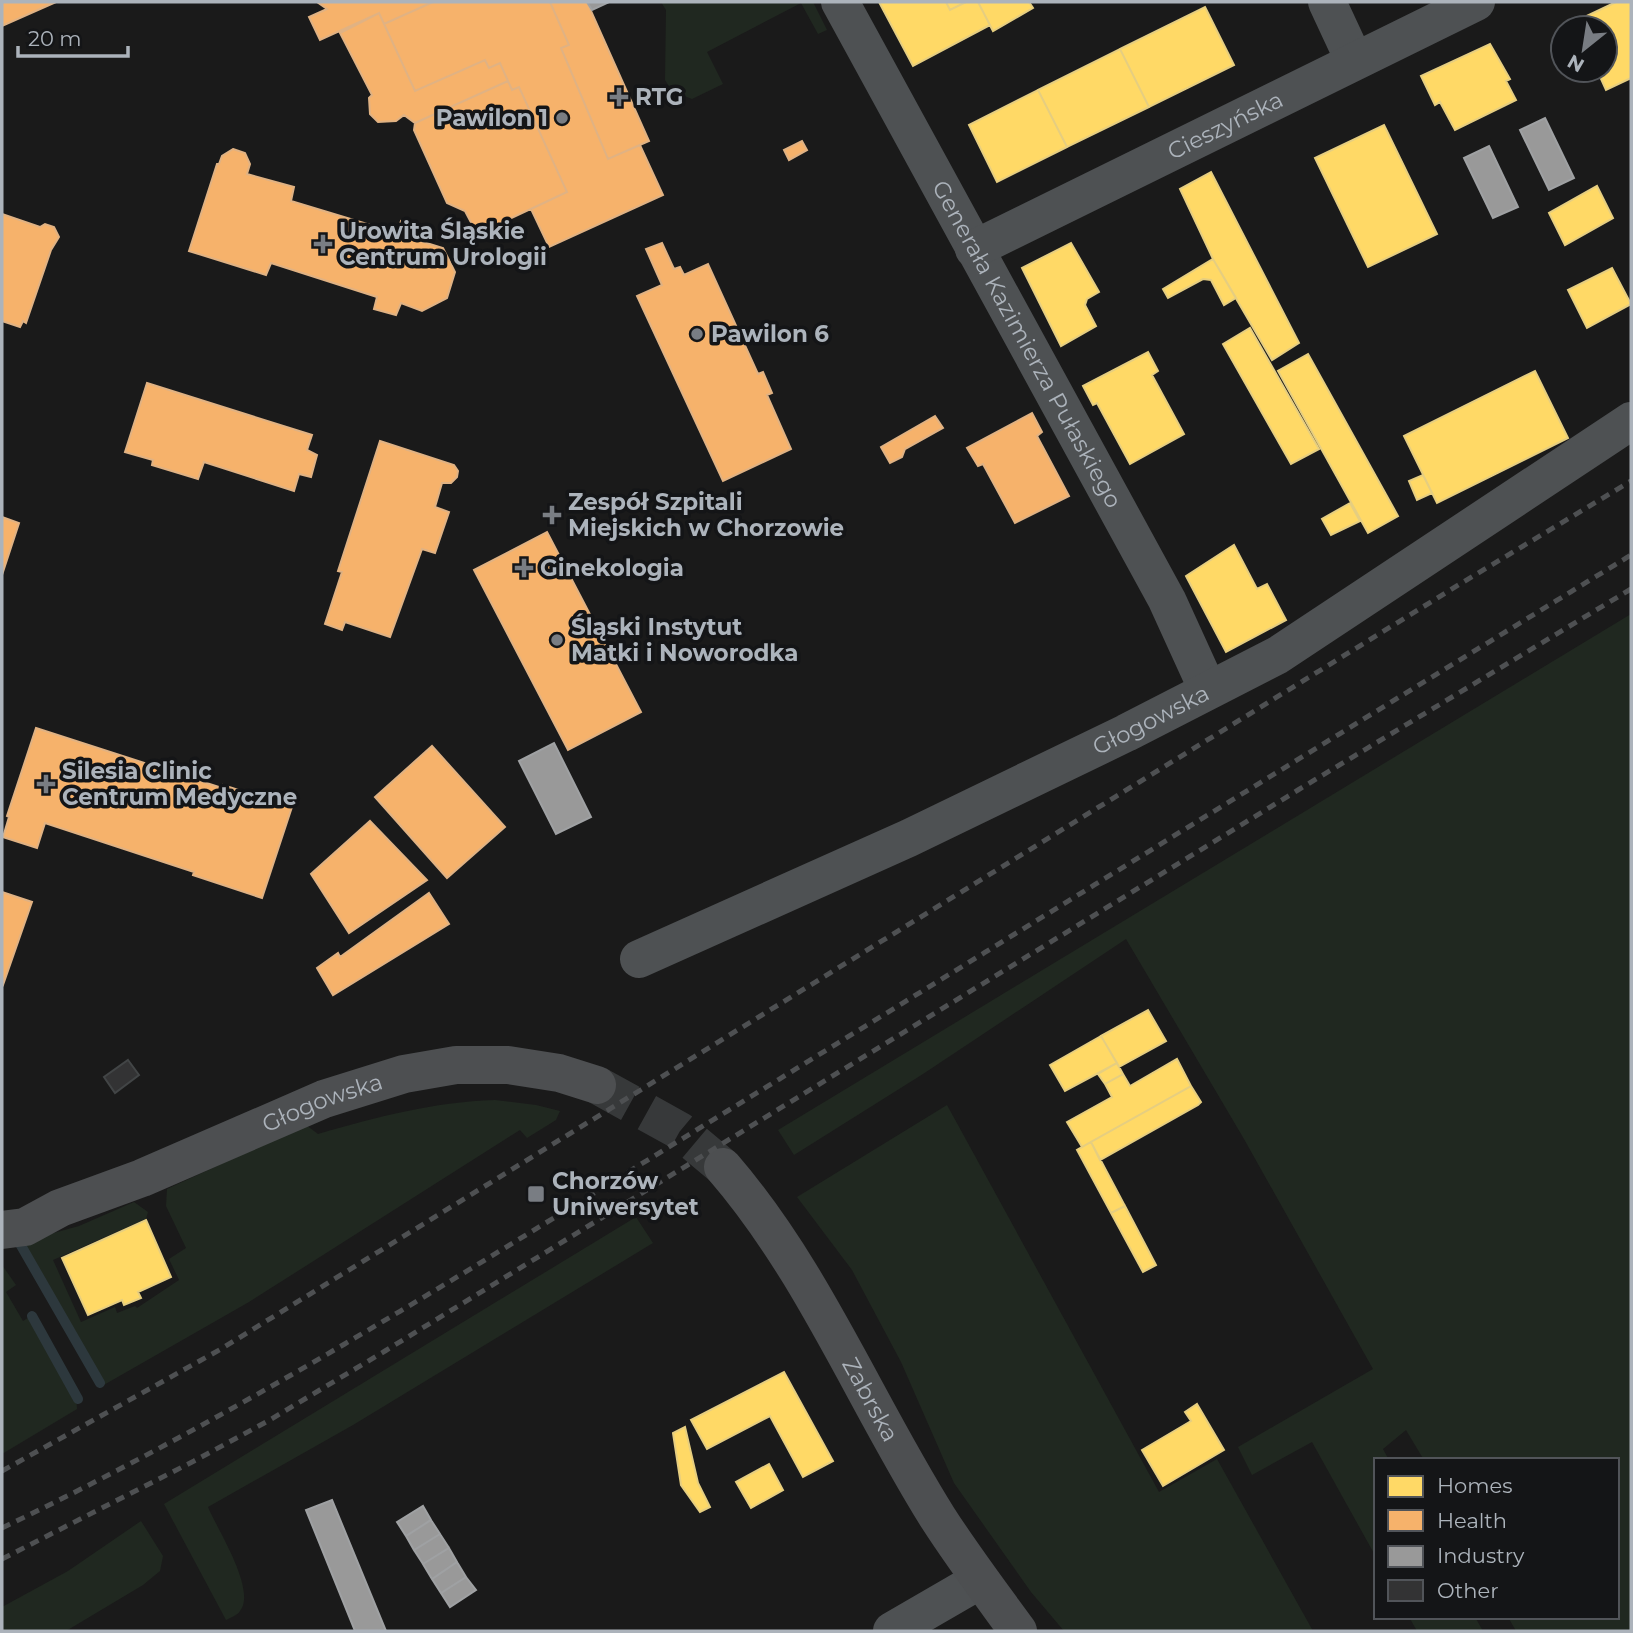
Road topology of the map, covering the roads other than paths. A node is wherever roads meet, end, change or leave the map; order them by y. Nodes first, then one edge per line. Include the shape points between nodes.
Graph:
1 (840, 2) edge
2 (1327, 2) edge
3 (1476, 2) edge
4 (1354, 61) junction
5 (974, 249) junction
6 (1631, 421) edge
7 (1208, 690) junction
8 (639, 959) dead end
9 (597, 1085) tunnel mouth
10 (723, 1167) tunnel mouth
11 (2, 1204) edge
12 (60, 1208) junction
13 (2, 1230) edge
14 (981, 1580) junction
15 (892, 1631) edge
16 (1018, 1631) edge

1 - 5 street, Generała Kazimierza Pułaskiego
2 - 4 street
3 - 4 street, Cieszyńska
4 - 5 street, Cieszyńska
5 - 7 street, Generała Kazimierza Pułaskiego via 1167,600
6 - 7 street, Głogowska via 1278,655
7 - 8 street, Głogowska via 909,838
9 - 12 street, Głogowska via 508,1065 464,1065 404,1074 324,1099 142,1178
10 - 14 street, Zabrska via 777,1240 938,1517
11 - 12 street, Głogowska
12 - 13 street, Głogowska via 25,1227
14 - 15 street
14 - 16 street, Zabrska

